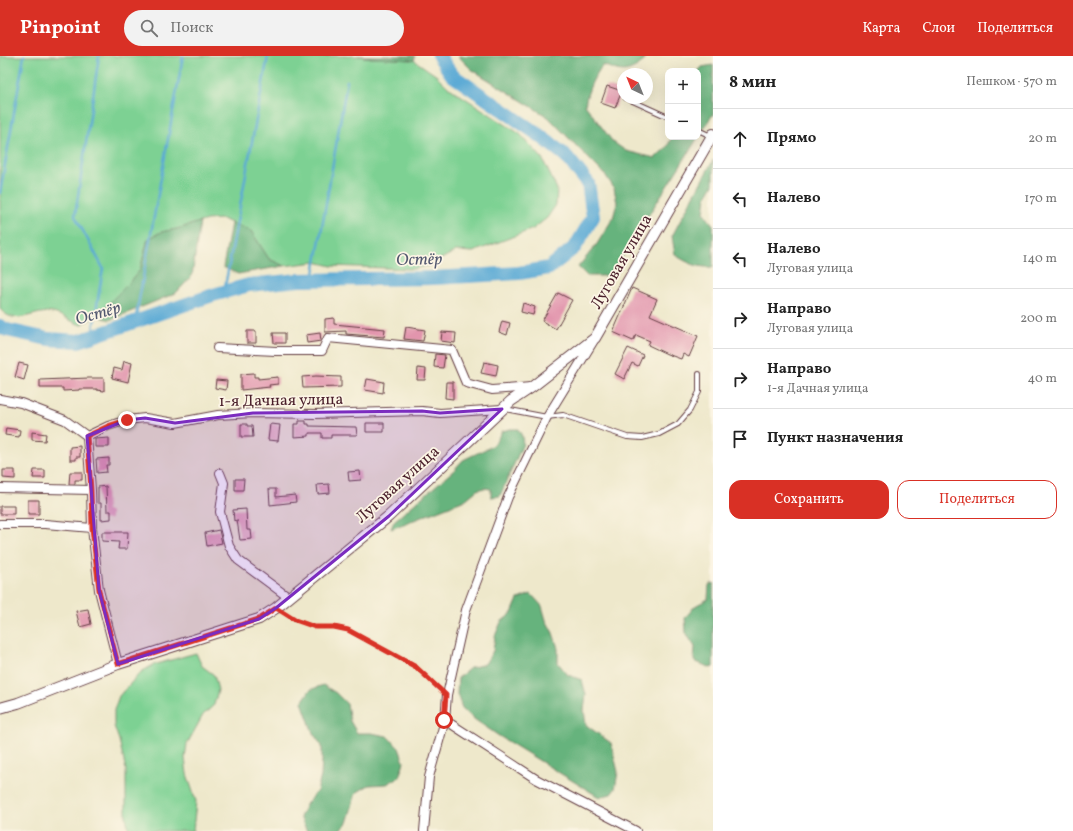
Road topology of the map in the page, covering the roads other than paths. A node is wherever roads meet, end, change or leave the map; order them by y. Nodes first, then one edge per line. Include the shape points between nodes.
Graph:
1 (639, 104) edge
2 (665, 116) edge
3 (701, 131) edge
4 (712, 135) edge
5 (595, 338) junction
6 (217, 348) dead end
7 (699, 374) dead end
8 (532, 387) junction
9 (0, 399) edge
10 (502, 409) junction
11 (547, 417) junction
12 (87, 436) junction
13 (220, 473) dead end
14 (0, 488) edge
15 (91, 490) junction
16 (0, 524) edge
17 (92, 528) junction
18 (288, 597) junction
19 (118, 664) junction
20 (0, 708) edge
21 (444, 720) junction
22 (424, 831) edge
23 (636, 831) edge

1 - 2 lane
3 - 4 lane
4 - 5 street, Луговая улица
5 - 8 street, Луговая улица
5 - 11 street
6 - 8 street via 276,352 322,351 328,338 452,350 466,383 492,390
7 - 11 lane via 699,392 690,410 678,424 659,434 642,438 627,437 563,415
8 - 10 street, Луговая улица
9 - 12 street via 20,403 65,420
10 - 11 lane
10 - 12 street, 1-я Дачная улица via 440,413 253,413 218,415 175,423 145,418 114,424
10 - 18 street, Луговая улица via 389,516
11 - 21 street via 508,497 466,610 446,695
12 - 15 street
13 - 18 street via 224,483 220,512 229,546 238,560
14 - 15 street
15 - 17 street
16 - 17 street
17 - 19 street via 99,590
18 - 19 street, Луговая улица via 259,619
19 - 20 street, Луговая улица
21 - 22 street via 429,777
21 - 23 street via 536,779

